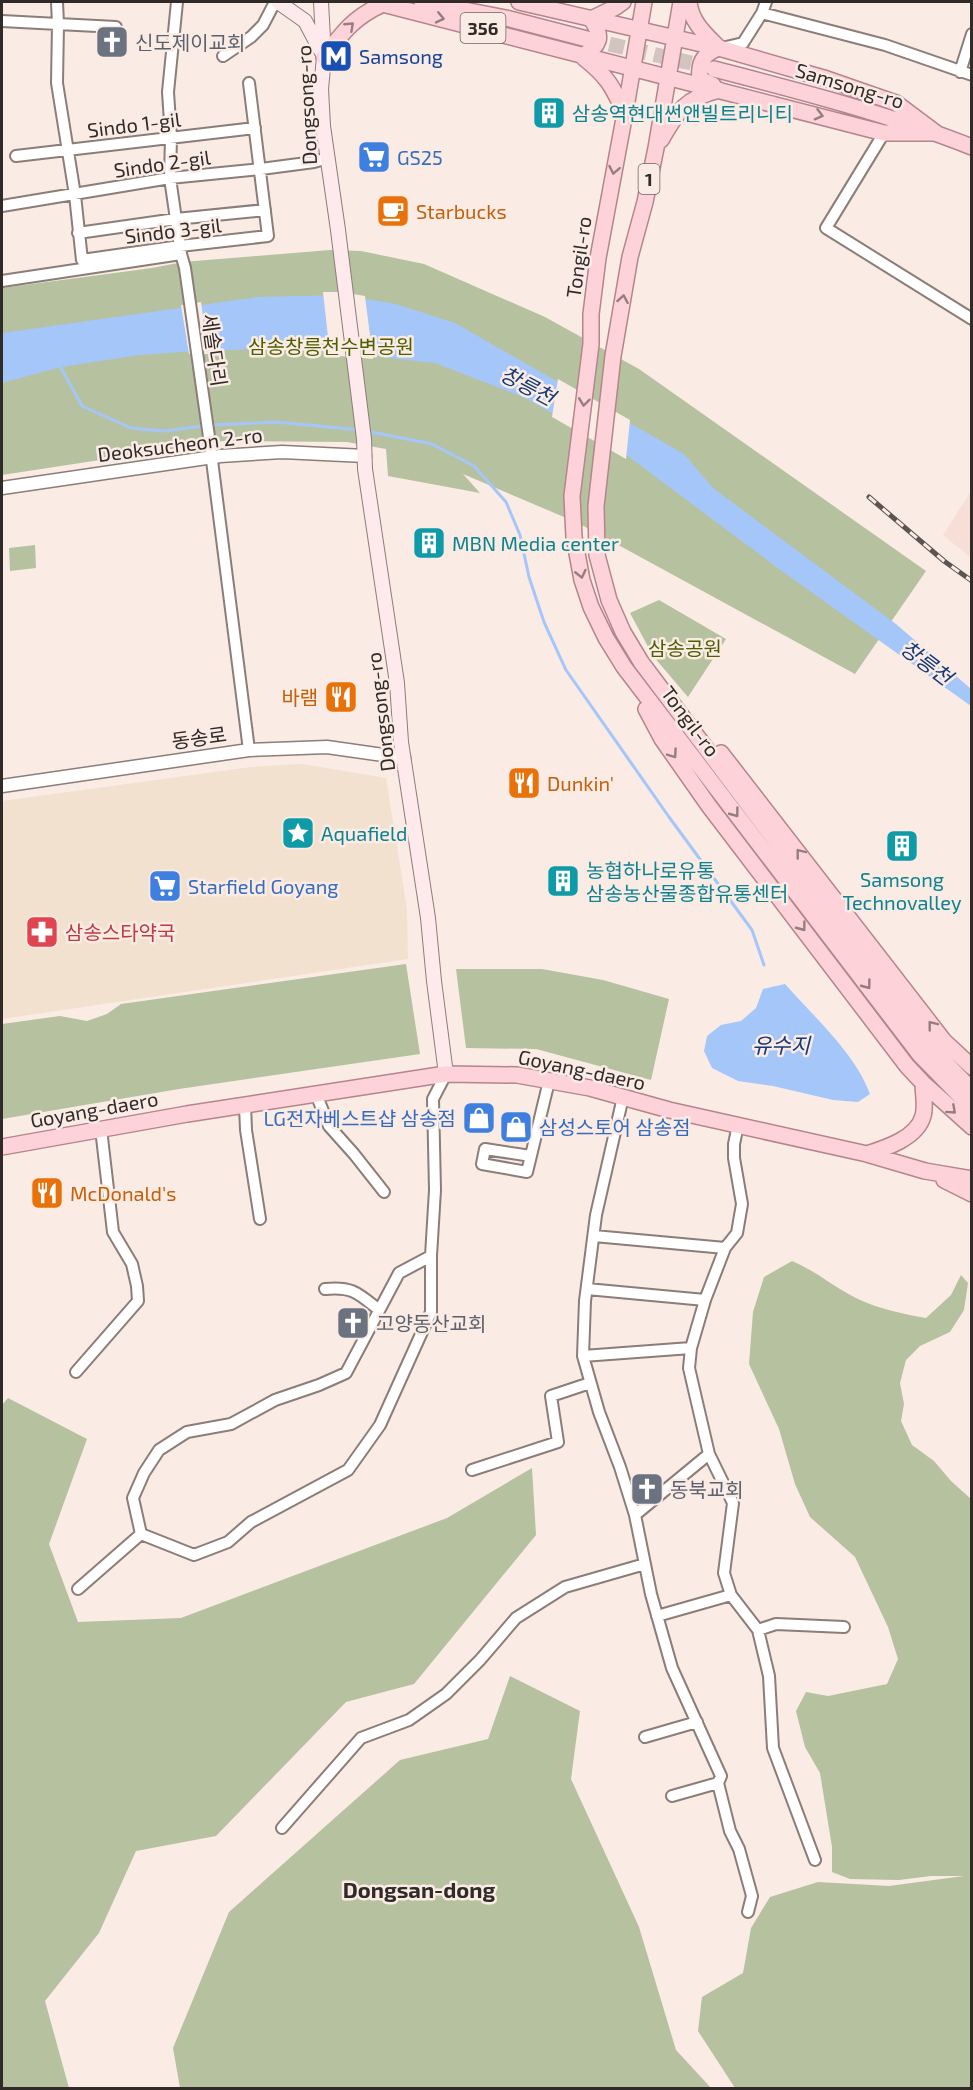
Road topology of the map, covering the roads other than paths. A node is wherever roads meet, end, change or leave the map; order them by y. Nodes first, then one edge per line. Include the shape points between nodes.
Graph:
1 (57, 2) edge
2 (177, 2) edge
3 (277, 2) edge
4 (321, 2) edge
5 (422, 2) edge
6 (519, 2) edge
7 (623, 2) edge
8 (644, 2) edge
9 (681, 2) edge
10 (689, 2) edge
11 (766, 2) edge
12 (379, 3) edge
13 (762, 13) junction
14 (591, 19) junction
15 (2, 21) edge
16 (58, 24) junction
17 (116, 27) dead end
18 (639, 30) junction
19 (972, 34) edge
20 (674, 38) junction
21 (587, 39) tunnel mouth
22 (743, 43) junction
23 (719, 48) junction
24 (223, 56) dead end
25 (582, 56) junction
26 (324, 57) junction
27 (751, 57) junction
28 (633, 68) junction
29 (714, 69) tunnel mouth
30 (966, 73) edge
31 (668, 77) junction
32 (249, 83) dead end
33 (722, 90) junction
34 (626, 113) junction
35 (255, 128) junction
36 (884, 133) junction
37 (936, 133) junction
38 (171, 137) junction
39 (972, 147) edge
40 (656, 148) junction
41 (67, 151) junction
42 (16, 156) dead end
43 (328, 158) junction
44 (261, 170) junction
45 (170, 178) junction
46 (75, 195) junction
47 (2, 206) edge
48 (265, 210) junction
49 (176, 219) junction
50 (78, 233) junction
51 (180, 250) junction
52 (2, 281) edge
53 (972, 320) edge
54 (365, 456) junction
55 (211, 457) junction
56 (2, 488) edge
57 (641, 662) junction
58 (624, 667) junction
59 (249, 750) junction
60 (404, 758) junction
61 (2, 786) edge
62 (926, 1052) junction
63 (972, 1067) edge
64 (446, 1074) junction
65 (549, 1081) junction
66 (923, 1083) junction
67 (972, 1090) edge
68 (316, 1094) junction
69 (623, 1097) junction
70 (246, 1105) junction
71 (972, 1108) edge
72 (738, 1125) junction
73 (972, 1127) edge
74 (101, 1129) junction
75 (2, 1147) edge
76 (867, 1154) junction
77 (531, 1156) dead end
78 (925, 1171) junction
79 (972, 1179) edge
80 (384, 1192) dead end
81 (972, 1194) edge
82 (260, 1219) dead end
83 (594, 1236) junction
84 (725, 1248) junction
85 (431, 1256) junction
86 (326, 1289) dead end
87 (587, 1289) junction
88 (705, 1300) junction
89 (379, 1310) junction
90 (691, 1348) junction
91 (583, 1356) junction
92 (76, 1372) dead end
93 (590, 1383) junction
94 (709, 1454) junction
95 (472, 1470) dead end
96 (635, 1515) junction
97 (141, 1534) junction
98 (645, 1564) junction
99 (78, 1589) dead end
100 (731, 1595) junction
101 (657, 1616) junction
102 (844, 1627) dead end
103 (758, 1630) junction
104 (697, 1722) junction
105 (645, 1737) dead end
106 (718, 1783) junction
107 (672, 1796) dead end
108 (282, 1828) dead end
109 (815, 1860) dead end
110 (748, 1912) dead end

1 - 16 street
2 - 38 street, 세솔다리 via 168,92
3 - 24 street via 263,25
3 - 26 main road via 305,21
4 - 26 main road, Dongsong-ro
5 - 21 main road
6 - 14 main road, 356
7 - 14 main road
8 - 18 main road, Tongil-ro / 1
9 - 20 main road, Tongil-ro / 1
10 - 23 main road via 697,26
11 - 13 street
12 -> 25 main road, 356
26 -> 12 main road via 343,32
13 - 22 street
13 - 30 street via 885,45
14 - 18 main road, 356
14 - 25 main road via 599,33 598,42
15 - 16 street
16 - 17 street
16 - 41 street via 57,83
18 - 20 main road, 356
18 - 28 main road, Tongil-ro / 1
19 - 30 street
20 - 23 main road, 356
20 - 31 main road, Tongil-ro / 1
22 - 23 street
22 - 27 street
23 - 27 main road
23 - 33 main road via 709,51 699,70 700,79
25 - 28 main road, 356
25 - 34 main road via 606,78
26 - 43 main road, Dongsong-ro via 321,89
27 - 37 main road via 896,104
28 - 31 main road, 356
28 - 34 main road, Tongil-ro / 1
29 - 37 main road, Samsong-ro
31 - 33 main road, 356
31 - 40 main road, Tongil-ro / 1
32 - 35 street
33 -> 36 main road
33 - 40 main road via 688,102
34 -> 58 main road, Tongil-ro / 1 via 598,258 572,496 582,580 591,607
35 - 38 street, Sindo 1-gil
35 - 44 street
36 - 37 main road
36 - 53 street via 826,228
37 - 39 main road, Samsong-ro
38 - 41 street, Sindo 1-gil
38 - 45 street, 세솔다리
57 -> 40 main road, Tongil-ro / 1 via 609,600 597,555 596,506 613,356 630,257
41 - 42 street, Sindo 1-gil
41 - 46 street
43 - 44 street, Sindo 2-gil
43 - 54 main road, Dongsong-ro
44 - 45 street, Sindo 2-gil
44 - 48 street
45 - 46 street, Sindo 2-gil
45 - 49 street, 세솔다리
46 - 47 street, Sindo 2-gil
46 - 50 street
48 - 49 street
48 - 51 street, Sindo 3-gil via 268,236
49 - 50 street
49 - 51 street, 세솔다리
50 - 51 street, Sindo 3-gil via 82,260
51 - 52 street, Sindo 3-gil
51 - 55 street, 세솔다리
54 - 55 street, Deoksucheon 2-ro via 282,452
54 - 60 main road, Dongsong-ro via 396,672
55 - 56 street, Deoksucheon 2-ro
55 - 59 street, 세솔다리
57 - 62 main road, Tongil-ro / 1
63 -> 57 main road via 945,1041 744,780
58 -> 62 main road, Tongil-ro / 1
58 -> 66 main road via 662,739 710,806
59 - 60 street, 동송로 via 327,747
59 - 61 street, 동송로
60 - 64 main road, Dongsong-ro
62 - 67 main road, Tongil-ro / 1
62 - 71 main road, Tongil-ro / 1
64 - 65 main road, Goyang-daero via 517,1075
64 - 68 main road, Goyang-daero
64 - 85 street via 433,1099 435,1190
65 - 69 main road, Goyang-daero
65 - 77 street
66 -> 73 main road
66 - 76 main road via 924,1116 920,1123 894,1145
68 - 70 main road, Goyang-daero
68 - 80 street via 329,1126
69 - 72 main road, Goyang-daero
69 - 83 street
70 - 74 main road, Goyang-daero
70 - 82 street via 246,1130
72 - 76 main road, Goyang-daero
72 - 84 street via 734,1158 742,1204 736,1233
74 - 75 main road, Goyang-daero
74 - 92 street via 112,1232 132,1264 138,1301
76 - 78 main road, Goyang-daero
78 - 79 main road, Goyang-daero
78 - 81 main road
83 - 84 street
83 - 87 street
84 - 88 street
85 - 89 street via 399,1273
85 - 97 street via 431,1312 380,1425 348,1470 251,1522 228,1542 194,1555
86 - 89 street via 356,1292
87 - 88 street
87 - 91 street
88 - 90 street
89 - 97 street via 346,1373 275,1400 231,1424 187,1432 159,1450 133,1498
90 - 91 street
90 - 94 street via 689,1368
91 - 93 street
93 - 95 street via 551,1396 558,1442
93 - 96 street
94 - 96 street
94 - 100 street via 733,1503 724,1573
96 - 98 street
97 - 99 street
98 - 101 street
98 - 108 street via 565,1587 516,1618 446,1694 409,1720 361,1738
100 - 101 street
100 - 103 street
101 - 104 street via 672,1668
102 - 103 street via 776,1624
103 - 109 street via 769,1676 773,1749
104 - 105 street
104 - 106 street via 722,1776
106 - 107 street
106 - 110 street via 752,1896

